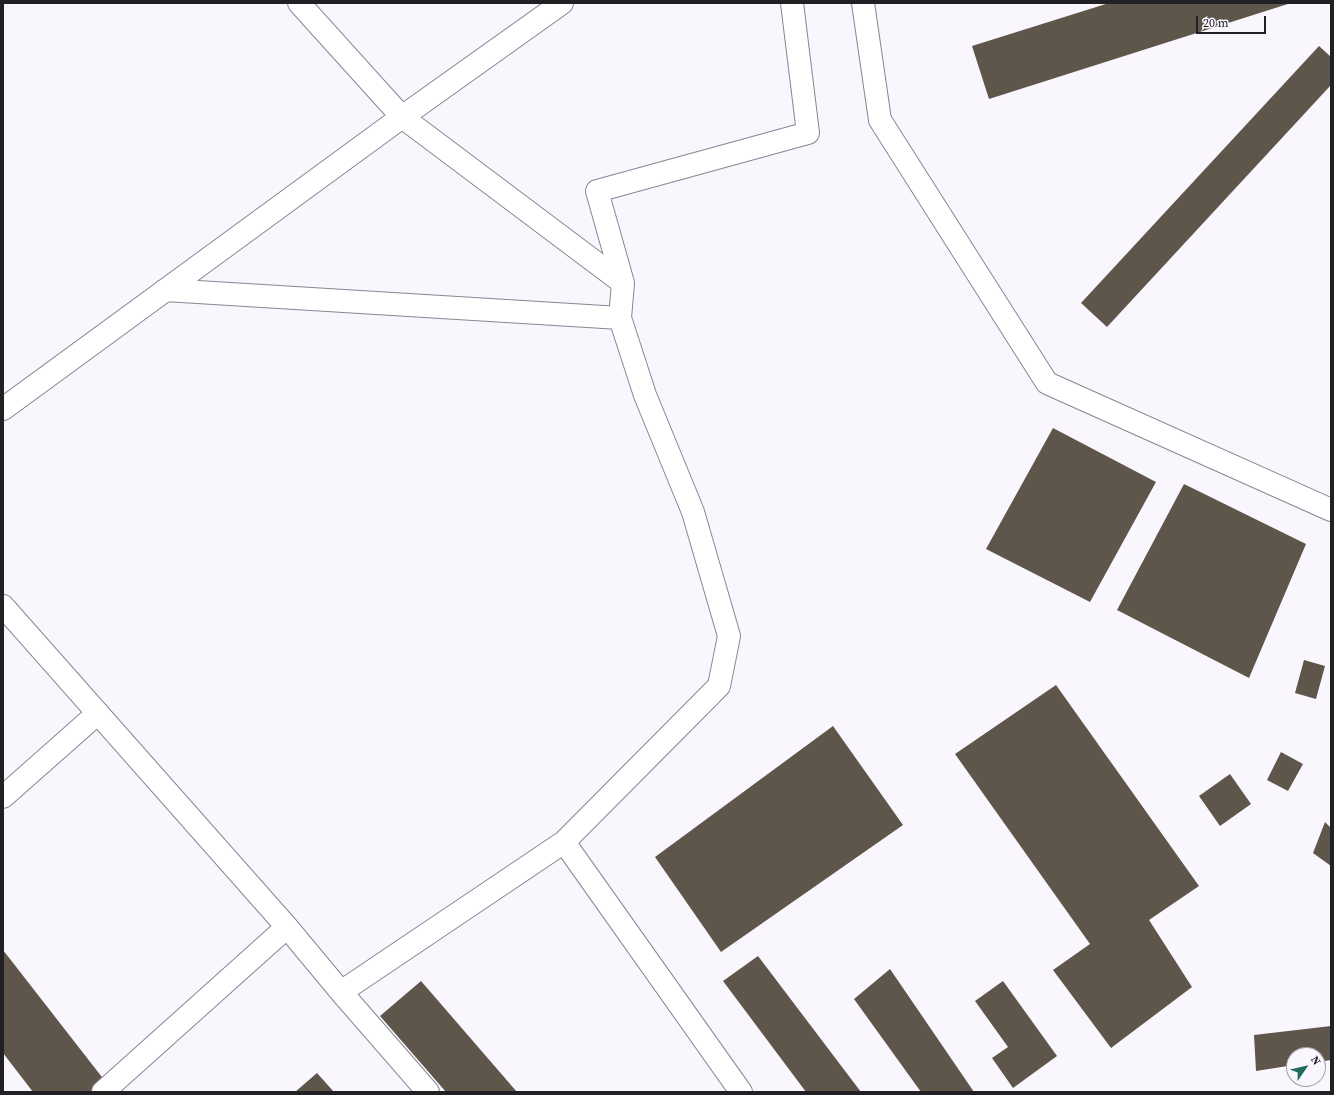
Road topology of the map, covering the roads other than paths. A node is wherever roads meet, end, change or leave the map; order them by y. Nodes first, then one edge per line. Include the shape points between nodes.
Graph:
1 (299, 3) edge
2 (562, 3) edge
3 (792, 3) edge
4 (864, 3) edge
5 (402, 117) junction
6 (623, 283) junction
7 (165, 290) junction
8 (620, 318) junction
9 (3, 409) edge
10 (1331, 510) edge
11 (3, 606) edge
12 (98, 713) junction
13 (3, 797) edge
14 (564, 842) junction
15 (287, 927) junction
16 (342, 992) junction
17 (104, 1092) edge
18 (428, 1092) edge
19 (742, 1092) edge

1 - 5 street
2 - 5 street
3 - 6 street via 808,132 597,191
4 - 10 street via 880,120 1047,384
5 - 6 street
5 - 7 street
6 - 8 street
7 - 8 street
7 - 9 street
8 - 14 street via 645,395 693,512 729,636 719,686
11 - 12 street
12 - 13 street
12 - 15 street
14 - 16 street
14 - 19 street
15 - 16 street
15 - 17 street
16 - 18 street

